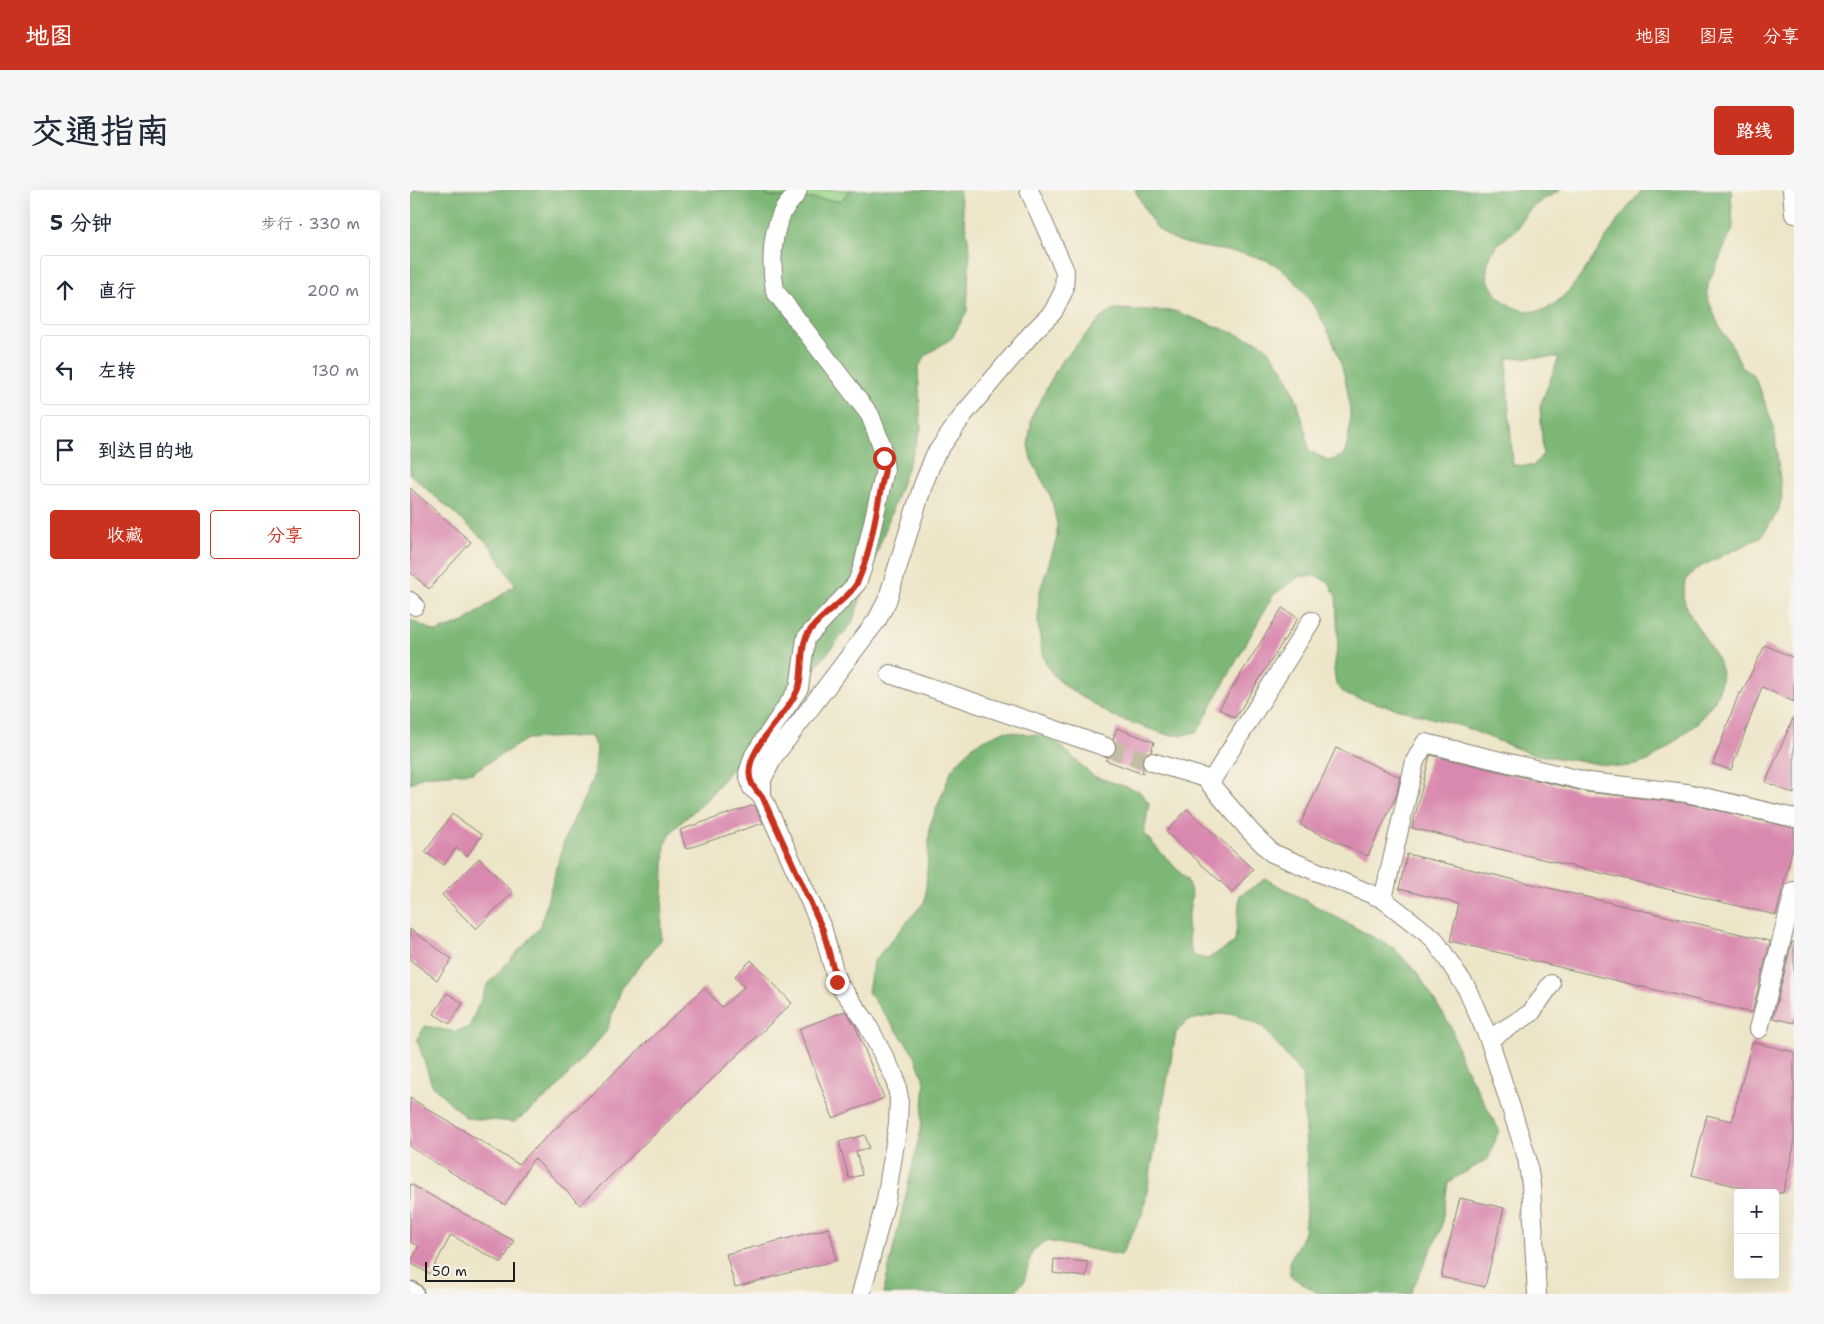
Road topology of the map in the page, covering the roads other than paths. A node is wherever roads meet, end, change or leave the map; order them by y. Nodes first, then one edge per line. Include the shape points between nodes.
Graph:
1 (798, 190) edge
2 (1029, 190) edge
3 (1792, 190) edge
4 (1794, 214) edge
5 (1311, 620) dead end
6 (890, 674) dead end
7 (1106, 747) tunnel mouth
8 (1152, 762) tunnel mouth
9 (1210, 783) junction
10 (762, 796) junction
11 (1794, 818) edge
12 (1794, 891) edge
13 (1383, 899) junction
14 (1551, 984) dead end
15 (1759, 1029) dead end
16 (1489, 1039) junction
17 (861, 1294) edge
18 (1537, 1294) edge

1 - 10 street via 782,212 773,248 772,271 776,291 870,415 882,446 885,470 857,583 806,638 799,688 754,754 748,773 752,788
2 - 10 street via 1065,271 1064,290 1053,312 970,406 935,455 887,602 877,620 774,756 762,779
3 - 4 street
5 - 9 street
6 - 7 street
8 - 9 street via 1205,778
9 - 13 street via 1250,832 1272,853
10 - 17 street via 823,930 837,982 866,1020 896,1078 898,1124 886,1200
11 - 13 street via 1687,793 1590,782 1425,743 1414,761
12 - 15 street
13 - 16 street via 1434,939 1466,987
14 - 16 street via 1532,1013
16 - 18 street via 1527,1158 1532,1185

